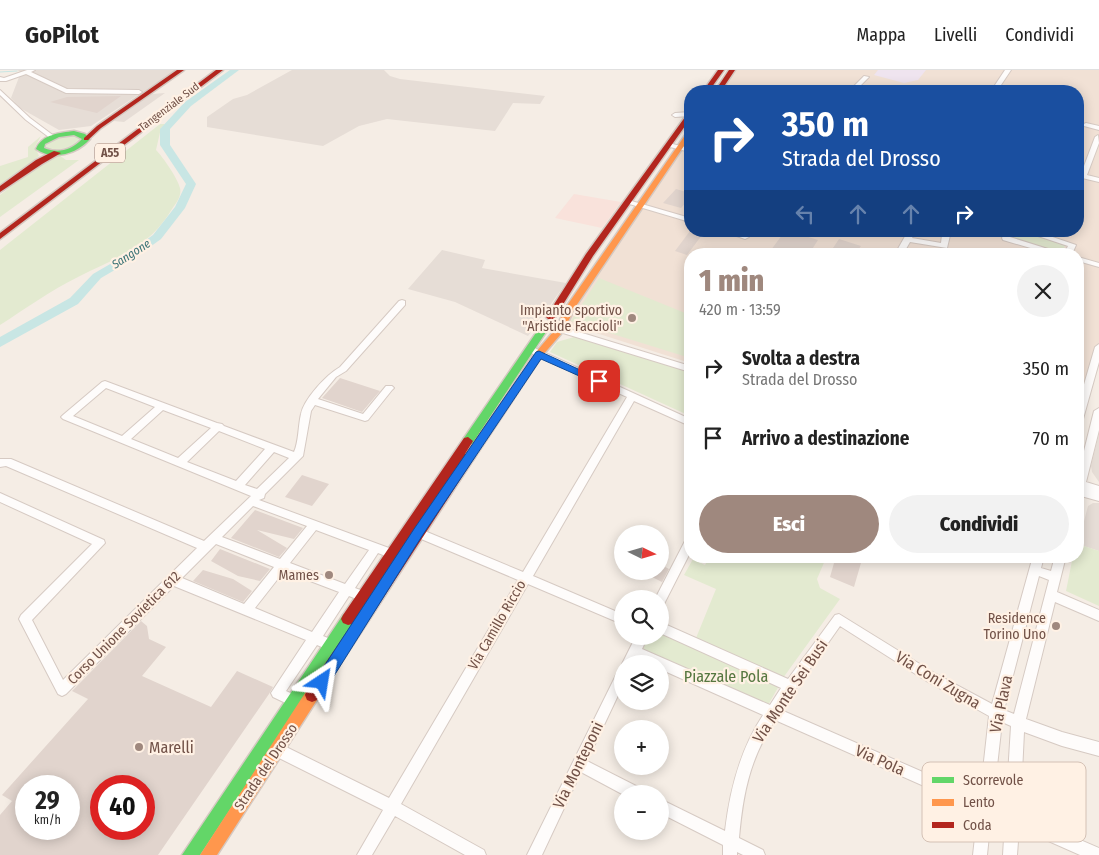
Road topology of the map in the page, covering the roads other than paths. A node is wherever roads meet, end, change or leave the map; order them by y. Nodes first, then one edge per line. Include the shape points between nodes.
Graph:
1 (182, 70) edge
2 (210, 70) edge
3 (220, 70) edge
4 (1008, 70) edge
5 (29, 71) edge
6 (724, 73) edge
7 (866, 77) dead end
8 (2, 80) edge
9 (718, 85) edge
10 (858, 85) edge
11 (998, 85) edge
12 (0, 86) edge
13 (0, 92) edge
14 (140, 92) dead end
15 (684, 123) edge
16 (1086, 125) dead end
17 (99, 127) junction
18 (1099, 128) edge
19 (74, 133) junction
20 (52, 137) junction
21 (1098, 138) edge
22 (86, 139) junction
23 (668, 145) junction
24 (684, 149) edge
25 (684, 150) edge
26 (41, 156) junction
27 (1084, 168) edge
28 (85, 172) junction
29 (1084, 177) edge
30 (1099, 180) edge
31 (0, 190) edge
32 (628, 202) junction
33 (640, 205) junction
34 (684, 218) edge
35 (0, 226) edge
36 (608, 230) junction
37 (622, 233) junction
38 (0, 236) edge
39 (1006, 237) edge
40 (1046, 237) edge
41 (907, 239) joint
42 (0, 246) edge
43 (902, 248) edge
44 (937, 248) edge
45 (1040, 248) edge
46 (1071, 248) edge
47 (1084, 261) edge
48 (1099, 265) edge
49 (402, 303) dead end
50 (551, 317) junction
51 (564, 327) junction
52 (542, 329) junction
53 (1099, 347) edge
54 (535, 351) junction
55 (684, 360) edge
56 (684, 367) edge
57 (389, 388) dead end
58 (632, 396) junction
59 (1084, 398) edge
60 (313, 401) junction
61 (162, 406) junction
62 (1099, 411) edge
63 (684, 420) edge
64 (219, 426) junction
65 (124, 440) junction
66 (273, 447) junction
67 (296, 456) junction
68 (180, 462) junction
69 (0, 463) edge
70 (1084, 467) edge
71 (238, 486) junction
72 (1084, 489) edge
73 (1099, 490) edge
74 (1084, 491) edge
75 (255, 496) junction
76 (0, 497) edge
77 (1099, 497) edge
78 (314, 525) junction
79 (413, 531) junction
80 (215, 539) junction
81 (206, 547) junction
82 (376, 548) junction
83 (393, 554) junction
84 (684, 554) edge
85 (1037, 563) edge
86 (1059, 563) edge
87 (282, 565) junction
88 (1035, 570) junction
89 (525, 578) junction
90 (1056, 578) junction
91 (173, 580) junction
92 (347, 590) junction
93 (665, 590) edge
94 (364, 596) junction
95 (1051, 596) junction
96 (247, 609) junction
97 (614, 616) edge
98 (1099, 616) edge
99 (839, 618) joint
100 (669, 631) edge
101 (314, 638) junction
102 (331, 645) junction
103 (669, 673) edge
104 (790, 686) junction
105 (614, 692) edge
106 (294, 700) junction
107 (774, 713) junction
108 (996, 714) junction
109 (1018, 725) junction
110 (272, 747) junction
111 (1099, 749) edge
112 (990, 762) edge
113 (1016, 762) edge
114 (579, 764) junction
115 (922, 779) edge
116 (620, 785) edge
117 (392, 807) junction
118 (669, 811) edge
119 (981, 842) edge
120 (1011, 842) edge
121 (1067, 842) edge
122 (731, 848) edge
123 (190, 855) edge
124 (208, 855) edge
125 (364, 855) edge
126 (479, 855) edge
127 (534, 855) edge
128 (758, 855) edge
129 (980, 855) edge
130 (1010, 855) edge
131 (1097, 855) edge

1 - 17 main road
2 - 35 main road, Tangenziale Sud / A55
3 - 28 main road, Tangenziale Sud / A55
4 - 11 street
5 - 8 street
5 - 14 street via 66,92
6 - 9 main road
7 - 10 street
8 - 12 street via 4,84
13 - 20 street
15 - 23 main road
16 - 18 street
17 - 19 main road
17 - 22 main road
19 - 20 main road
19 - 22 main road
20 - 26 main road via 42,142
21 - 27 street
22 - 26 main road via 76,148
23 - 24 street
23 - 32 main road
25 - 33 main road, Strada del Drosso
26 - 31 main road
28 - 38 main road, Tangenziale Sud / A55
28 - 42 main road
29 - 30 street
32 - 33 street
32 - 36 main road
33 - 34 street
33 - 37 main road, Strada del Drosso
36 - 37 street
36 - 50 main road
37 - 51 main road, Strada del Drosso via 569,309
39 - 45 street
40 - 46 street via 1072,245
41 - 43 street
41 - 44 street
47 - 48 street
49 - 60 street, Corso Unione Sovietica 612
50 - 51 main road
50 - 52 main road, Strada del Drosso via 542,322
51 - 52 main road
51 - 54 main road, Strada del Drosso
51 - 55 street
51 - 56 street
52 - 54 main road, Strada del Drosso
53 - 59 street
54 - 58 street
54 - 79 main road, Strada del Drosso
57 - 60 street via 366,418
58 - 63 street
58 - 89 street, Via Camillo Riccio
60 - 67 street, Corso Unione Sovietica 612 via 306,411 300,453
61 - 64 street
61 - 65 street
61 - 65 street via 105,384 66,417
62 - 70 street
64 - 66 street
64 - 68 street
65 - 68 street
66 - 67 street
66 - 71 street
67 - 75 street, Corso Unione Sovietica 612
68 - 71 street
69 - 81 street via 7,462
71 - 75 street
72 - 73 street
74 - 77 street
75 - 78 street
75 - 80 street, Corso Unione Sovietica 612
76 - 91 street, Corso Unione Sovietica 612 via 100,543 25,619 62,690
78 - 82 street
78 - 87 street
79 - 83 main road, Strada del Drosso
79 - 89 street
79 - 110 main road, Strada del Drosso
80 - 81 street, Corso Unione Sovietica 612
80 - 87 street
81 - 91 street, Corso Unione Sovietica 612
82 - 83 street
82 - 92 street
83 - 94 main road, Strada del Drosso
84 - 93 street
85 - 88 street, Via Plava
86 - 90 street, Via Plava
87 - 92 street
87 - 96 street
88 - 90 street
88 - 108 street, Via Plava
89 - 97 street
89 - 117 street, Via Camillo Riccio
90 - 95 street, Via Plava
91 - 96 street
92 - 94 street
92 - 101 street
94 - 102 main road, Strada del Drosso
95 - 98 street
95 - 109 street, Via Plava
96 - 101 street
99 - 104 street, Via Monte Sei Busi
99 - 108 street, Via Coni Zugna via 946,688
100 - 104 street
101 - 102 street
101 - 106 street via 276,693
102 - 106 main road, Strada del Drosso
103 - 107 street
104 - 107 street, Via Monte Sei Busi
105 - 114 street, Via Monteponi
106 - 110 main road, Strada del Drosso
107 - 115 street, Via Pola
107 - 122 street, Via Monte Sei Busi via 755,740 743,770
108 - 109 street, Via Coni Zugna
108 - 112 street, Via Plava
109 - 111 street, Via Coni Zugna
109 - 113 street, Via Plava
110 - 117 street
110 - 123 main road, Strada del Drosso
110 - 124 main road, Strada del Drosso
114 - 116 street
114 - 127 street, Via Monteponi
117 - 125 street, Via Camillo Riccio
117 - 126 street
118 - 122 street
119 - 129 street, Via Plava
120 - 130 street, Via Plava
121 - 131 street, Via Pola
122 - 128 street

